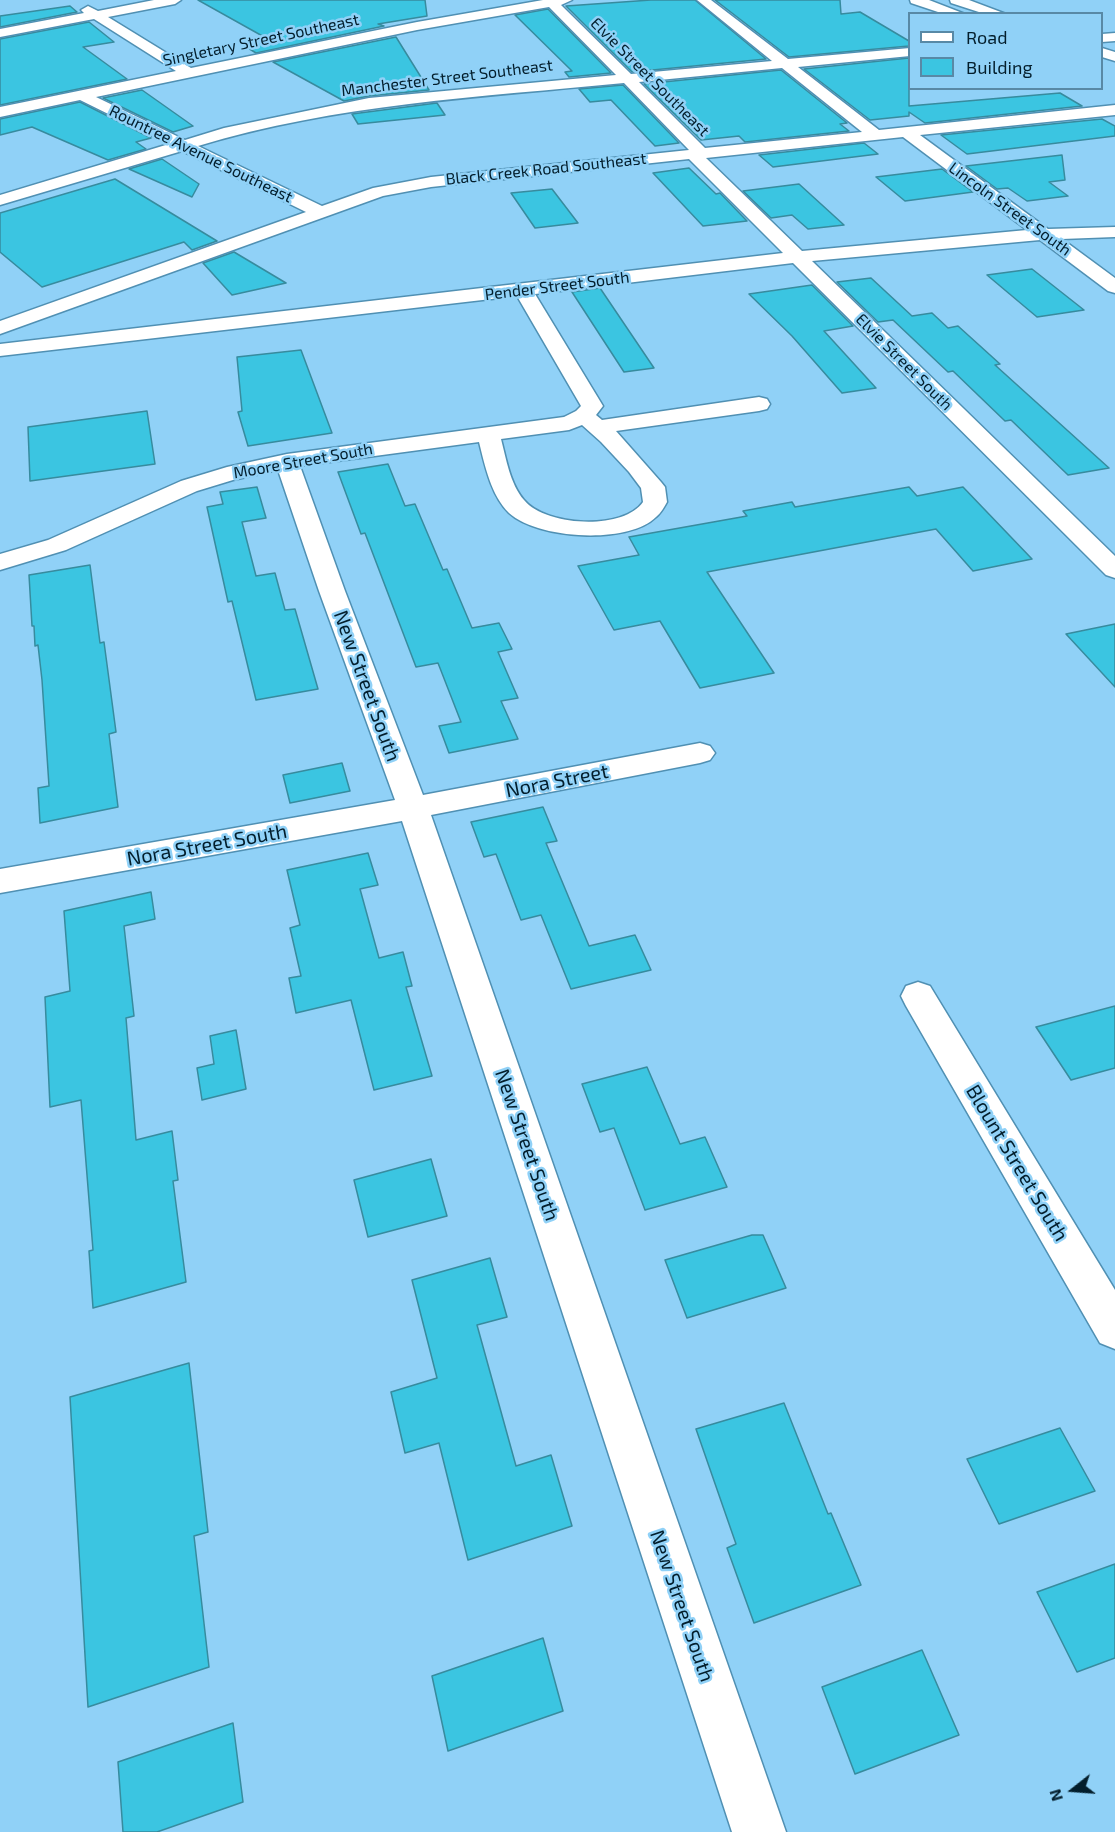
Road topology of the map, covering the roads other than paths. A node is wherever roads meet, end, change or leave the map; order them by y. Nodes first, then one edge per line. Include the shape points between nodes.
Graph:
1 (73, 0) edge
2 (175, 0) edge
3 (566, 0) edge
4 (703, 0) edge
5 (916, 0) edge
6 (549, 1) edge
7 (957, 10) edge
8 (978, 12) edge
9 (96, 15) junction
10 (0, 33) edge
11 (908, 52) edge
12 (784, 63) junction
13 (188, 73) junction
14 (626, 78) junction
15 (81, 96) junction
16 (1115, 110) edge
17 (0, 112) edge
18 (906, 132) junction
19 (876, 135) junction
20 (180, 145) junction
21 (697, 153) junction
22 (0, 200) edge
23 (321, 212) junction
24 (1115, 232) edge
25 (1045, 234) junction
26 (798, 257) junction
27 (1115, 287) edge
28 (523, 290) junction
29 (0, 328) edge
30 (0, 350) edge
31 (759, 404) dead end
32 (591, 422) junction
33 (488, 434) junction
34 (287, 461) junction
35 (0, 562) edge
36 (1115, 570) edge
37 (700, 753) dead end
38 (413, 808) junction
39 (0, 881) edge
40 (918, 996) dead end
41 (1115, 1329) edge
42 (759, 1832) edge

1 - 9 main road
2 - 9 main road
3 - 6 main road, Singletary Street Southeast
4 - 12 main road
5 - 7 main road
6 - 13 main road, Singletary Street Southeast
6 - 14 main road, Elvie Street Southeast
7 - 8 main road
9 - 10 main road
9 - 13 main road
11 - 12 main road, Manchester Street Southeast
12 - 14 main road, Manchester Street Southeast
12 - 19 main road
13 - 15 main road, Singletary Street Southeast
14 - 20 main road, Manchester Street Southeast via 369,103 250,126
14 - 21 main road, Elvie Street Southeast
15 - 17 main road, Singletary Street Southeast
15 - 20 main road, Rountree Avenue Southeast
16 - 18 main road, Black Creek Road Southeast
18 - 19 main road, Black Creek Road Southeast
18 - 25 main road, Lincoln Street South
19 - 21 main road, Black Creek Road Southeast
20 - 22 main road, Manchester Street Southeast
20 - 23 main road, Rountree Avenue Southeast
21 - 23 main road, Black Creek Road Southeast via 431,182 379,192
21 - 26 main road, Elvie Street South
23 - 29 main road, Black Creek Road Southeast
24 - 25 main road, Pender Street South
25 - 26 main road, Pender Street South
25 - 27 main road, Lincoln Street South
26 - 28 main road, Pender Street South
26 - 36 main road, Elvie Street South
28 - 30 main road, Pender Street South
28 - 32 main road via 592,406
31 - 32 main road, Moore Street South
32 - 33 main road, Moore Street South
32 - 33 main road via 653,487 655,502 647,513 585,529 530,518 508,494
33 - 34 main road, Moore Street South
34 - 35 main road, Moore Street South via 189,486 57,545
34 - 38 main road, New Street South
37 - 38 main road, Nora Street
38 - 39 main road, Nora Street South
38 - 42 main road, New Street South
40 - 41 main road, Blount Street South

